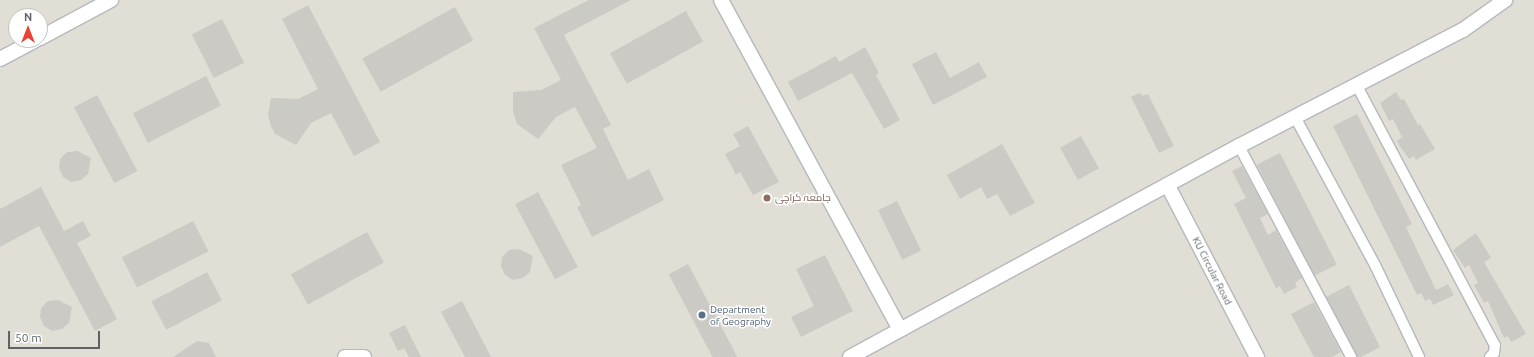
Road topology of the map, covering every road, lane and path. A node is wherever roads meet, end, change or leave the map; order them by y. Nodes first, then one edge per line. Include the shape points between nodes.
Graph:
1 (111, 0) edge
2 (721, 0) edge
3 (1504, 0) edge
4 (48, 34) edge
5 (21, 48) edge
6 (0, 59) edge
7 (1357, 86) junction
8 (1295, 117) junction
9 (1239, 146) junction
10 (1168, 186) junction
11 (900, 330) junction
12 (345, 357) edge
13 (364, 357) edge
14 (850, 357) edge
15 (1256, 357) edge
16 (1352, 357) edge
17 (1418, 357) edge
18 (1490, 357) edge

1 - 4 street
2 - 11 street
3 - 7 street via 1463,30
5 - 6 street
7 - 8 street
7 - 18 street via 1496,344
8 - 9 street
8 - 17 street via 1375,265
9 - 10 street
9 - 16 street
10 - 11 street
10 - 15 street, KU Circular Road
11 - 14 street
12 - 13 street

